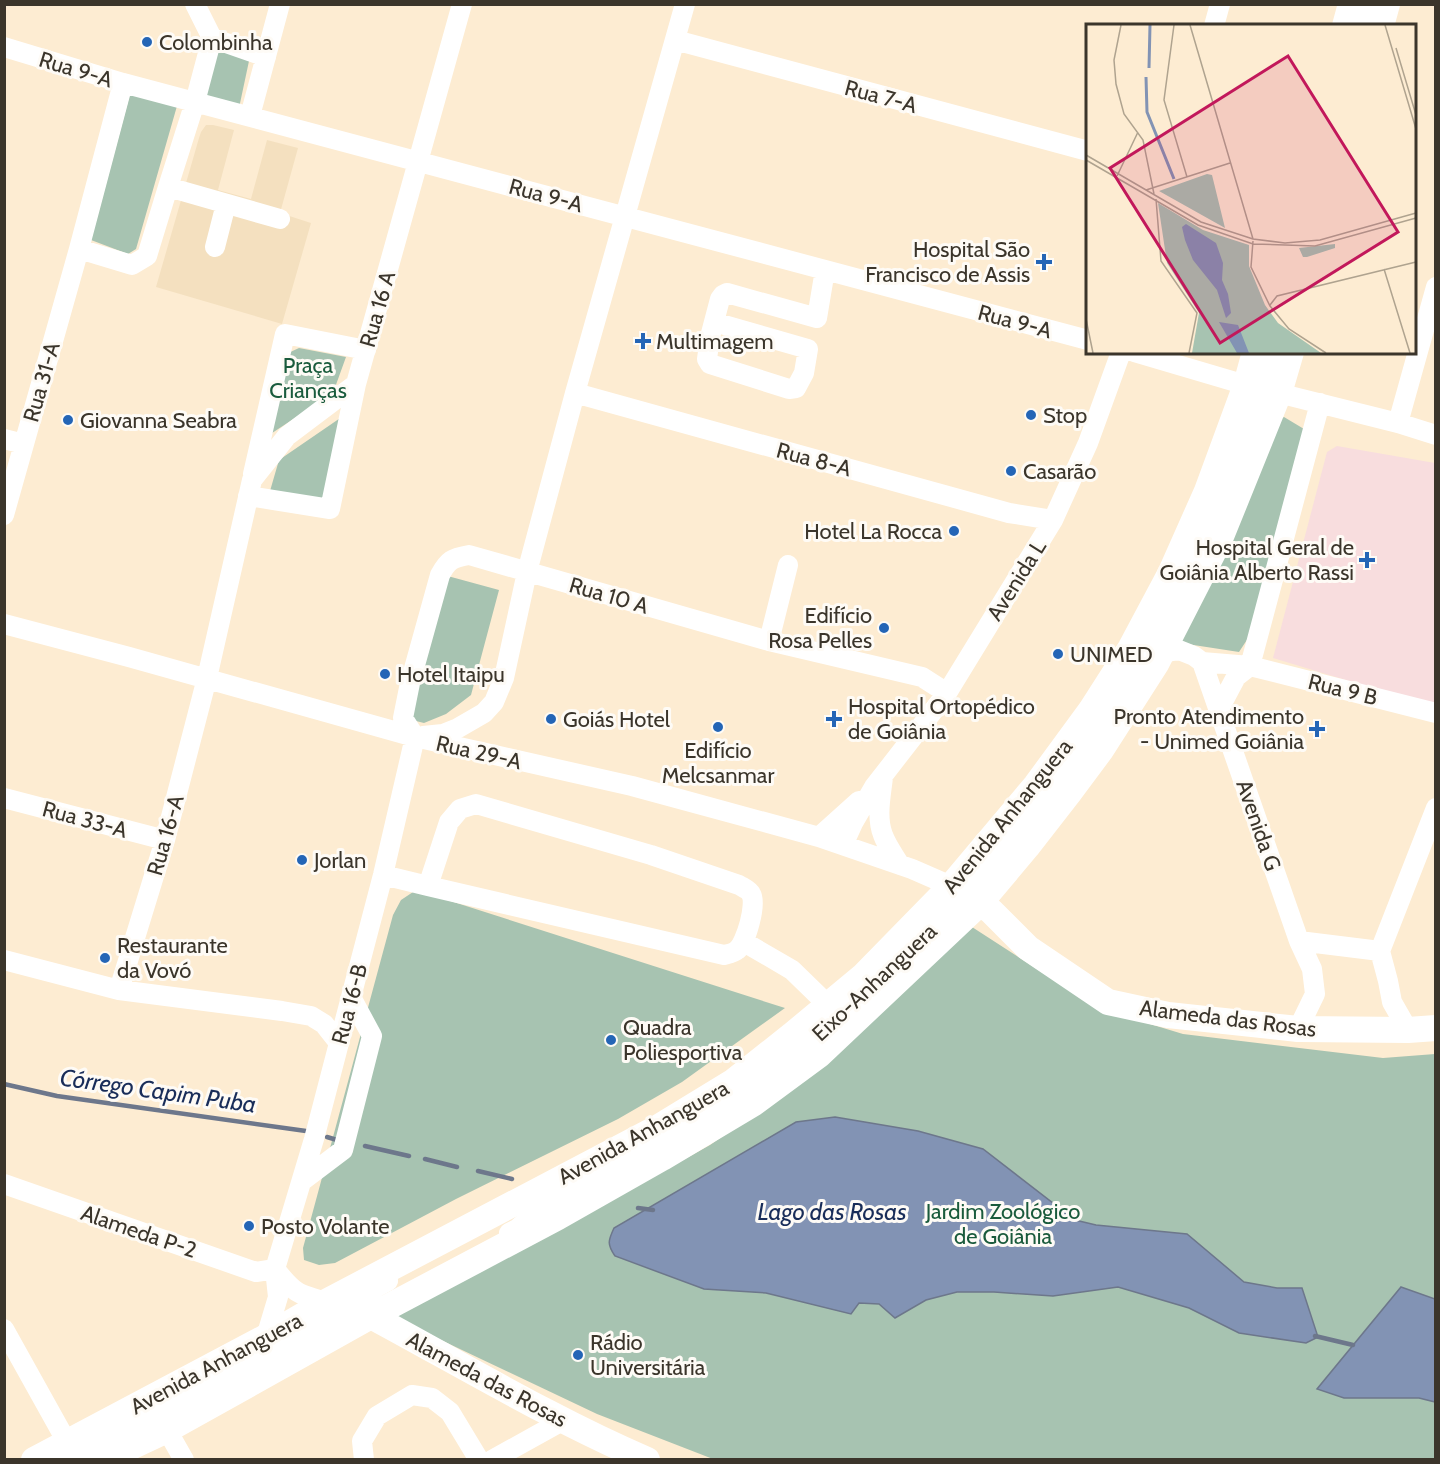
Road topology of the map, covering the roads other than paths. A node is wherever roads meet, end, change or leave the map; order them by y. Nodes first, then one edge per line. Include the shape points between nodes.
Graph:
1 (195, 4) edge
2 (280, 4) edge
3 (462, 4) edge
4 (685, 4) edge
5 (1220, 4) edge
6 (1351, 4) edge
7 (1368, 4) edge
8 (1387, 4) edge
9 (1215, 24) edge
10 (1346, 24) edge
11 (1363, 24) edge
12 (1382, 24) edge
13 (212, 38) junction
14 (675, 40) junction
15 (4, 47) edge
16 (266, 57) junction
17 (123, 83) junction
18 (195, 102) junction
19 (249, 116) junction
20 (1086, 150) edge
21 (419, 161) junction
22 (168, 187) junction
23 (226, 204) junction
24 (626, 216) junction
25 (280, 219) dead end
26 (214, 247) dead end
27 (79, 249) junction
28 (832, 272) junction
29 (1436, 287) edge
30 (818, 313) junction
31 (714, 322) junction
32 (1086, 339) edge
33 (808, 349) junction
34 (366, 350) junction
35 (1121, 354) edge
36 (1141, 354) edge
37 (1255, 354) edge
38 (1264, 354) edge
39 (1275, 354) edge
40 (1288, 354) edge
41 (356, 384) junction
42 (1260, 388) junction
43 (575, 393) junction
44 (1320, 403) junction
45 (1398, 423) junction
46 (1436, 435) edge
47 (4, 439) edge
48 (24, 444) junction
49 (250, 488) junction
50 (4, 515) edge
51 (1053, 520) junction
52 (788, 566) dead end
53 (527, 572) junction
54 (4, 624) edge
55 (769, 641) junction
56 (1170, 647) junction
57 (1202, 662) junction
58 (1250, 666) junction
59 (207, 678) junction
60 (947, 693) junction
61 (1219, 709) junction
62 (1436, 712) edge
63 (415, 737) junction
64 (878, 781) junction
65 (4, 798) edge
66 (1436, 808) edge
67 (819, 837) junction
68 (165, 840) junction
69 (843, 846) junction
70 (900, 865) junction
71 (383, 875) junction
72 (428, 886) junction
73 (966, 895) junction
74 (1299, 941) junction
75 (744, 942) junction
76 (1380, 951) junction
77 (4, 960) edge
78 (119, 990) junction
79 (351, 998) junction
80 (828, 1005) junction
81 (1436, 1028) edge
82 (1298, 1029) junction
83 (1408, 1030) junction
84 (339, 1043) junction
85 (302, 1181) junction
86 (4, 1184) edge
87 (275, 1269) junction
88 (349, 1309) junction
89 (4, 1329) edge
90 (266, 1337) junction
91 (564, 1420) junction
92 (167, 1430) junction
93 (71, 1454) edge
94 (34, 1460) edge
95 (103, 1460) edge
96 (184, 1460) edge
97 (364, 1460) edge
98 (479, 1460) edge
99 (492, 1460) edge
100 (647, 1460) edge

1 - 13 street
2 - 16 street
3 - 21 street, Rua 16 A
4 - 14 street
5 - 9 street
6 - 10 main road
7 - 11 street
8 - 12 main road
13 - 16 street
13 - 18 street
14 - 20 street, Rua 7-A
14 - 24 street
15 - 17 street, Rua 9-A
16 - 19 street
17 - 18 street, Rua 9-A
17 - 27 street, Rua 31-A
18 - 19 street, Rua 9-A
18 - 22 street
19 - 21 street, Rua 9-A
21 - 24 street, Rua 9-A
21 - 34 street, Rua 16 A
22 - 23 street
22 - 27 street via 147,256 132,265
23 - 25 street
23 - 26 street
24 - 28 street, Rua 9-A
24 - 43 street
27 - 48 street, Rua 31-A
28 - 30 street
28 - 32 street, Rua 9-A
29 - 45 street
30 - 31 street via 727,293 720,300
30 - 33 street
31 - 33 street
31 - 33 street via 707,359 710,364 789,389 796,388 804,373
34 - 41 street, Rua 16 A
34 - 49 street via 285,334
35 - 51 street, Avenida L via 1088,443
36 - 42 street
37 - 42 main road, Avenida Anhanguera
38 - 42 street, Eixo-Anhanguera
39 - 42 street, Eixo-Anhanguera
40 - 42 main road, Avenida Anhanguera
41 - 49 street via 287,436
41 - 49 street, Rua 16 A via 330,509
42 - 44 street
42 - 56 main road, Avenida Anhanguera via 1220,539
42 - 73 main road, Avenida Anhanguera via 1130,649
42 - 73 street, Eixo-Anhanguera via 1238,455 1209,521 1142,656 1095,732
43 - 51 street, Rua 8-A via 1009,513
43 - 53 street
44 - 45 street
44 - 58 street
45 - 46 street
47 - 48 street
48 - 50 street, Rua 31-A
49 - 59 street
51 - 60 street, Avenida L
52 - 55 street
53 - 55 street, Rua 10 A
53 - 63 street via 504,678 494,702 484,713 458,728
53 - 63 street, Rua 10 A via 469,555 454,557 446,565 440,575 403,718
54 - 59 street, Rua 29-A
55 - 60 street, Rua 10 A via 922,677
56 - 57 street
56 - 73 main road, Avenida Anhanguera via 1088,767 1027,847
57 - 58 street, Rua 9 B
57 - 61 street, Avenida G
58 - 61 street via 1236,677
58 - 62 street, Rua 9 B
59 - 63 street, Rua 29-A
59 - 68 street, Rua 16-A
60 - 64 street, Avenida L
61 - 74 street, Avenida G
63 - 67 street, Rua 29-A via 632,786
63 - 71 street, Rua 16-B
64 - 67 street, Avenida L
64 - 69 street, Avenida L
64 - 70 street via 881,827
65 - 68 street, Rua 33-A
66 - 76 street
67 - 69 street, Rua 29-A
68 - 78 street, Rua 16-A
69 - 70 street, Rua 29-A
70 - 73 street, Rua 29-A
71 - 72 street
71 - 79 street, Rua 16-B
72 - 75 street via 724,955 736,951
72 - 75 street via 449,822 460,809 476,804 740,885 753,896 754,906
73 - 80 main road, Avenida Anhanguera
73 - 82 main road, Alameda das Rosas via 991,911 1028,948 1108,1002 1168,1015
73 - 88 street, Eixo-Anhanguera via 796,1053 717,1110 548,1202 508,1234 383,1299
73 - 88 main road, Avenida Anhanguera via 819,1055 754,1102 567,1212
74 - 76 street
74 - 82 street, Avenida G via 1312,969 1315,994
75 - 80 street via 792,970
76 - 83 street via 1392,1002
77 - 78 street
78 - 84 street via 311,1016 324,1024
79 - 84 street, Rua 16-B
79 - 85 street via 372,1036 343,1150
80 - 88 main road, Avenida Anhanguera via 734,1081
81 - 83 main road, Alameda das Rosas
82 - 83 main road, Alameda das Rosas
84 - 85 street, Rua 16-B
85 - 87 street, Rua 16-B
86 - 87 street, Alameda P-2 via 256,1272
87 - 88 street via 298,1294
87 - 90 street, Rua 16-B via 278,1297
88 - 90 main road, Avenida Anhanguera
88 - 91 main road, Alameda das Rosas
88 - 92 main road, Avenida Anhanguera
88 - 93 street, Eixo-Anhanguera
89 - 93 street
90 - 93 main road, Avenida Anhanguera
91 - 99 street
91 - 100 main road, Alameda das Rosas
92 - 95 main road, Avenida Anhanguera
92 - 96 street
93 - 94 main road, Avenida Anhanguera
97 - 98 street via 362,1441 377,1416 412,1395 432,1398 450,1412

